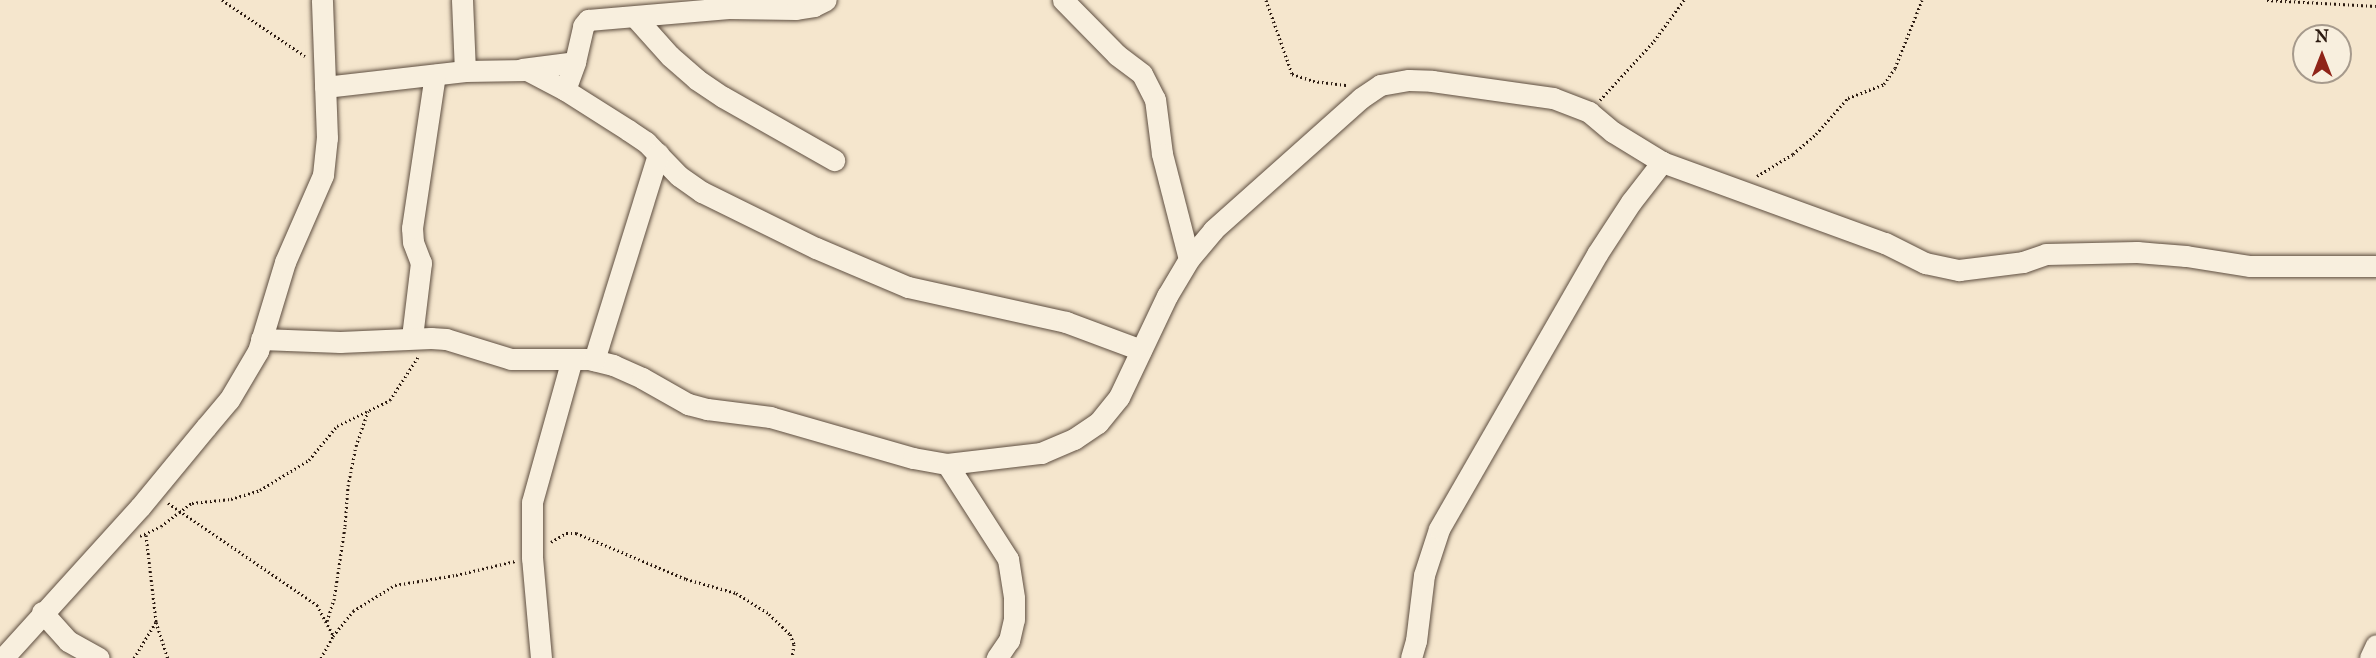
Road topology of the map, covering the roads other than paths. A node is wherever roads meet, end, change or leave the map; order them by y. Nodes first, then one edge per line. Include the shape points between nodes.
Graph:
1 (322, 0) edge
2 (462, 0) edge
3 (825, 0) edge
4 (1063, 0) edge
5 (629, 12) edge
6 (575, 62) junction
7 (522, 69) junction
8 (465, 71) junction
9 (435, 75) junction
10 (325, 78) junction
11 (565, 90) junction
12 (658, 154) junction
13 (834, 160) dead end
14 (1662, 162) junction
15 (1189, 259) junction
16 (2376, 266) edge
17 (421, 337) junction
18 (261, 339) junction
19 (1141, 350) junction
20 (572, 359) junction
21 (594, 360) junction
22 (947, 464) junction
23 (42, 612) junction
24 (2376, 645) edge
25 (3, 658) edge
26 (99, 658) edge
27 (541, 658) edge
28 (997, 658) edge
29 (1411, 658) edge
30 (2370, 658) edge

1 - 10 street
2 - 8 street
3 - 5 street via 796,9
4 - 15 street via 1117,55 1142,74 1155,99 1162,154
5 - 6 street via 585,22
5 - 13 street via 696,79
6 - 7 street
6 - 11 street
7 - 8 street
7 - 11 street
8 - 9 street
9 - 10 street
9 - 17 street via 412,228 421,262
10 - 18 street via 323,176 285,262
11 - 12 street
12 - 19 street via 702,192 893,282 1066,322
12 - 21 street
14 - 15 street via 1589,112 1553,98 1432,81 1380,85 1213,230
14 - 16 street via 1885,243 1925,263 1959,270 2014,264 2046,254 2137,252 2250,266
14 - 29 street via 1598,254 1439,529 1424,575
15 - 19 street
17 - 18 street via 340,342
17 - 20 street via 446,339 511,359
18 - 23 street via 229,400 113,537
19 - 22 street via 1119,398 1098,423 1074,439 1041,453
20 - 21 street
20 - 27 street via 532,502 532,558
21 - 22 street via 613,365 707,410 770,417
22 - 28 street via 1008,559 1014,619 1009,640
23 - 25 street
23 - 26 street via 68,641
24 - 30 street

